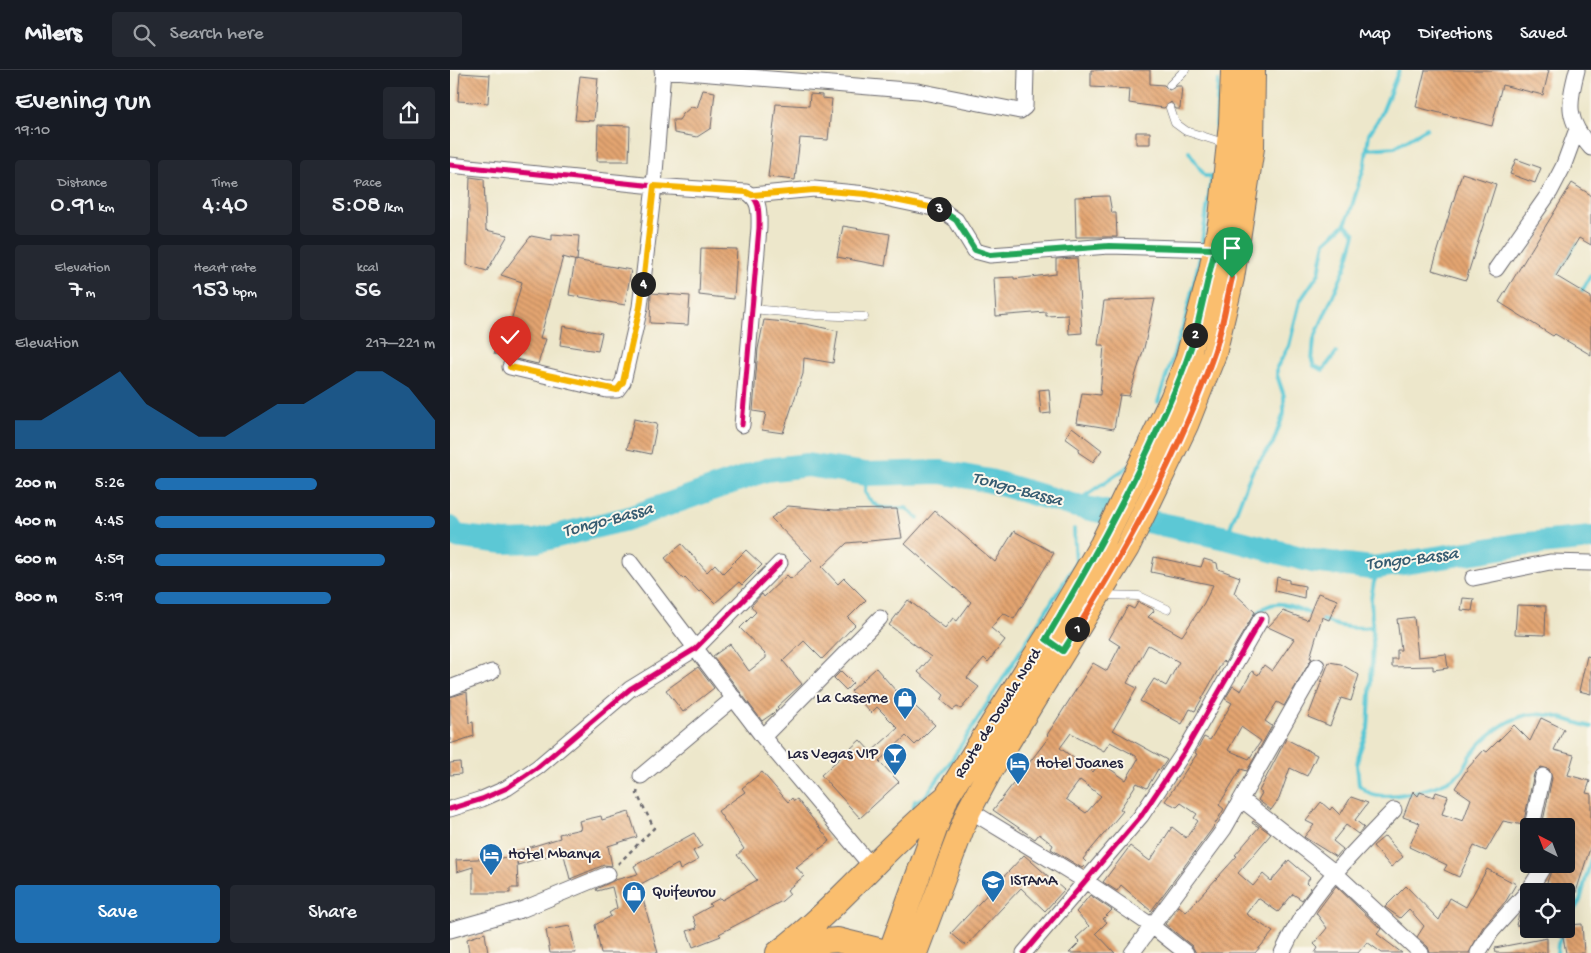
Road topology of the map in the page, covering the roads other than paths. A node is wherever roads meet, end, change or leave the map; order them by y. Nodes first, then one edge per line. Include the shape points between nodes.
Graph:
1 (663, 70) edge
2 (1026, 70) edge
3 (1185, 70) edge
4 (1233, 70) edge
5 (1253, 70) edge
6 (1577, 70) edge
7 (1170, 85) dead end
8 (1170, 108) dead end
9 (1577, 129) junction
10 (1229, 144) junction
11 (1591, 148) edge
12 (450, 165) edge
13 (654, 186) junction
14 (752, 195) junction
15 (1215, 249) junction
16 (1496, 269) dead end
17 (752, 309) junction
18 (864, 317) dead end
19 (510, 367) dead end
20 (742, 425) dead end
21 (630, 562) dead end
22 (780, 563) dead end
23 (1591, 563) edge
24 (1473, 578) dead end
25 (1097, 595) junction
26 (1167, 609) dead end
27 (880, 618) dead end
28 (1260, 619) dead end
29 (1054, 645) junction
30 (695, 649) junction
31 (1317, 666) dead end
32 (492, 672) dead end
33 (450, 688) edge
34 (734, 698) junction
35 (763, 737) junction
36 (641, 776) dead end
37 (1543, 776) dead end
38 (947, 796) junction
39 (1241, 799) junction
40 (450, 809) edge
41 (969, 810) junction
42 (1394, 810) dead end
43 (1534, 818) edge
44 (872, 867) junction
45 (1334, 872) junction
46 (1539, 873) edge
47 (608, 874) road end
48 (1087, 882) junction
49 (1152, 926) junction
50 (450, 930) edge
51 (784, 949) edge
52 (890, 953) edge
53 (915, 953) edge
54 (1024, 953) edge
55 (1132, 953) edge
56 (1186, 953) edge
57 (1282, 953) edge
58 (1421, 953) edge
59 (1478, 953) edge

1 - 2 street via 918,91 1020,111 1025,107
1 - 13 street
3 - 7 lane
4 - 10 main road, Route de Douala Nord
5 - 25 main road via 1252,148 1232,278 1214,354 1186,425 1127,548
6 - 9 street via 1569,99
8 - 10 lane via 1175,123 1186,131
9 - 11 street
9 - 16 street via 1550,192
10 - 15 main road, Route de Douala Nord
12 - 13 street
13 - 14 street
13 - 19 street via 640,307 623,382 617,390
14 - 15 street via 814,190 866,194 942,210 956,220 975,250 990,255 1109,246
14 - 17 street via 759,206 760,228
15 - 29 main road, Route de Douala Nord via 1200,318 1172,399
17 - 18 lane
17 - 20 street
21 - 30 street
22 - 30 street
23 - 24 street via 1550,562
25 - 26 lane via 1139,596
25 - 29 main road
27 - 35 street
28 - 48 street via 1165,782
29 - 38 main road, Route de Douala Nord
29 - 41 main road
30 - 34 street
30 - 40 street via 636,684 538,767 507,788 482,800
31 - 39 street
32 - 33 street
34 - 35 street
34 - 36 street
35 - 44 street
37 - 43 street
38 - 44 main road via 920,818
38 - 52 main road
39 - 45 street
39 - 49 street via 1207,854
41 - 48 street
41 - 53 main road
42 - 45 street
44 - 51 main road
45 - 57 street via 1306,906
45 - 58 street
46 - 59 street
47 - 50 street via 521,910
48 - 49 street
48 - 54 street
49 - 55 street
49 - 56 street
51 - 52 main road via 837,940

